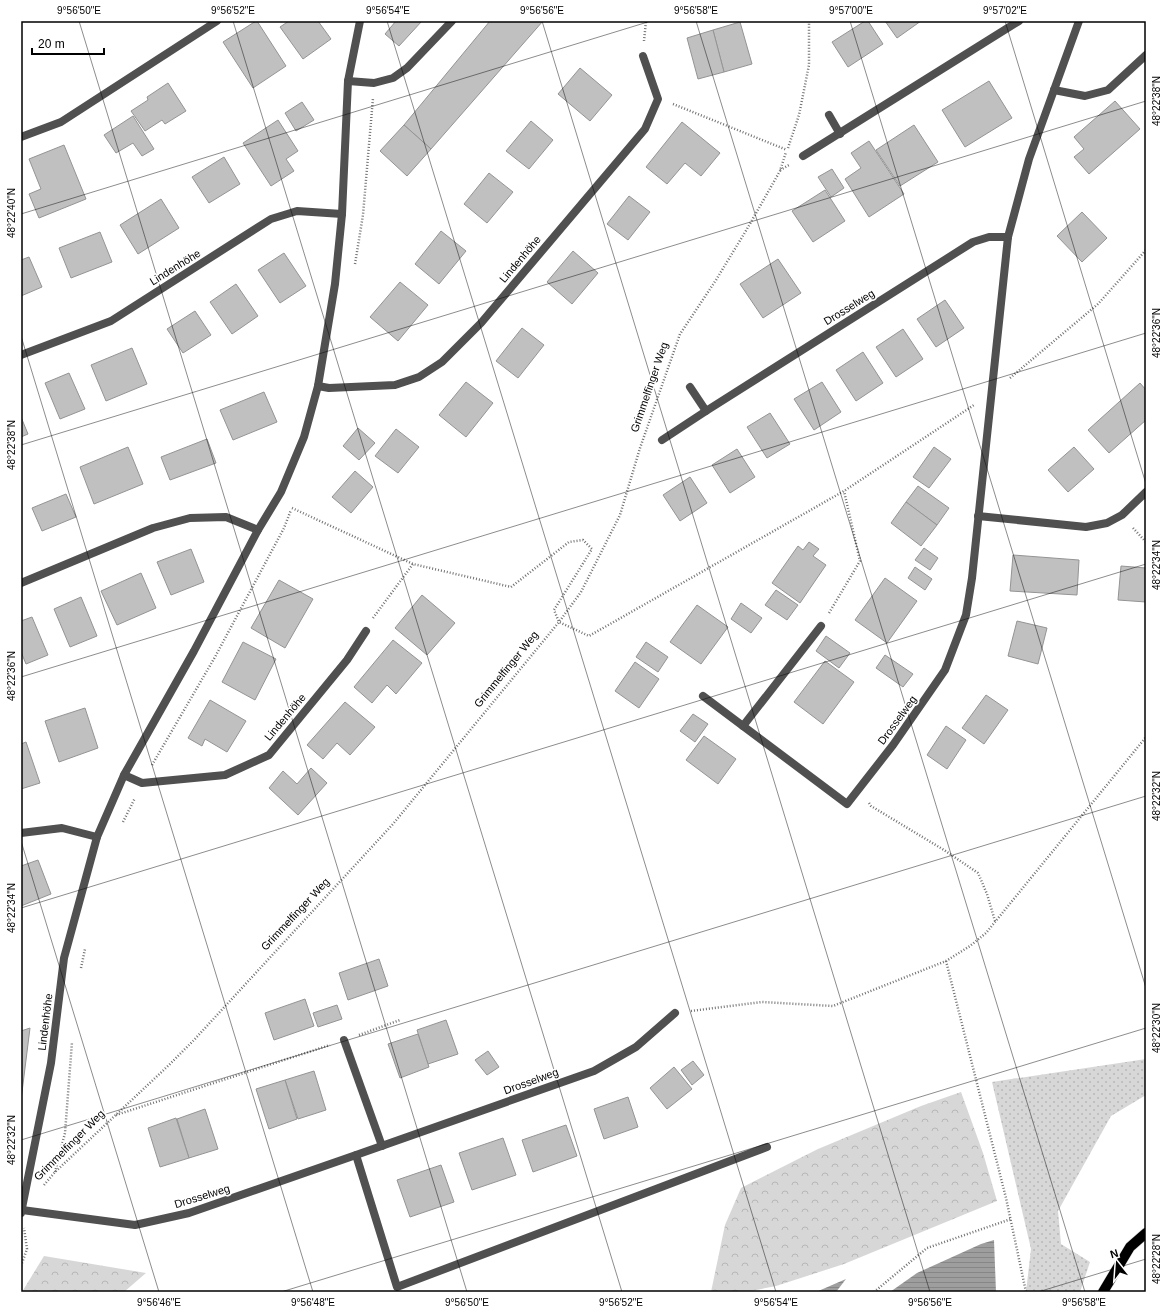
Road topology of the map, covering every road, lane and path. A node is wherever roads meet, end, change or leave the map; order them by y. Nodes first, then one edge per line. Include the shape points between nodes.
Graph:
1 (217, 21) edge
2 (360, 21) edge
3 (452, 21) edge
4 (809, 21) edge
5 (1019, 21) edge
6 (1079, 21) edge
7 (1146, 55) edge
8 (643, 56) dead end
9 (348, 81) junction
10 (1054, 90) junction
11 (658, 98) junction
12 (829, 115) dead end
13 (840, 134) junction
14 (21, 137) edge
15 (787, 150) junction
16 (803, 156) dead end
17 (342, 214) junction
18 (1008, 237) junction
19 (1146, 250) edge
20 (21, 355) edge
21 (318, 386) junction
22 (690, 387) dead end
23 (992, 392) junction
24 (706, 411) junction
25 (662, 440) dead end
26 (844, 492) junction
27 (1146, 492) edge
28 (292, 508) dead end
29 (978, 516) junction
30 (258, 530) junction
31 (413, 564) junction
32 (21, 583) edge
33 (558, 622) junction
34 (821, 626) joint
35 (366, 631) joint
36 (703, 696) dead end
37 (743, 726) junction
38 (1146, 737) edge
39 (124, 775) junction
40 (860, 786) junction
41 (21, 833) edge
42 (97, 837) junction
43 (996, 921) junction
44 (946, 961) junction
45 (675, 1013) joint
46 (400, 1020) dead end
47 (344, 1040) junction
48 (113, 1116) junction
49 (382, 1146) junction
50 (767, 1147) dead end
51 (356, 1155) junction
52 (41, 1189) dead end
53 (21, 1212) edge
54 (1011, 1219) junction
55 (1146, 1233) edge
56 (21, 1266) edge
57 (874, 1292) edge
58 (1026, 1292) edge
59 (1103, 1292) edge

1 - 14 street via 61,122
2 - 9 street, Lindenhöhe
3 - 9 street via 407,68 393,78 374,83
4 - 15 path, Grimmelfinger Weg via 809,66 799,115
5 - 13 street
6 - 10 street, Drosselweg
7 - 10 street via 1108,90 1085,96
8 - 11 street
9 - 17 street, Lindenhöhe
10 - 18 street, Drosselweg via 1029,159
11 - 15 path
11 - 21 street, Lindenhöhe via 645,129 481,323 442,362 419,377 395,385 329,388
12 - 13 street
13 - 16 street
15 - 33 path, Grimmelfinger Weg via 780,171 747,229 680,334 640,448 620,515 581,592
17 - 20 street, Lindenhöhe via 297,211 271,219 111,321
17 - 21 street, Lindenhöhe via 335,284
18 - 23 street, Drosselweg
18 - 24 street, Drosselweg via 989,237 972,242
19 - 23 path via 1098,304
21 - 30 street, Lindenhöhe via 304,437 281,492
22 - 24 street
23 - 26 path
23 - 29 street, Drosselweg
24 - 25 street, Drosselweg
26 - 33 path via 588,636
26 - 34 path via 860,561
27 - 29 street via 1122,515 1106,523 1086,527
28 - 31 path
29 - 40 street, Drosselweg via 966,615 945,670 893,745
30 - 32 street via 226,517 190,518 153,528
30 - 39 street, Lindenhöhe
31 - 33 path via 511,588 569,542 583,540 592,548 554,610
31 - 35 path
33 - 48 path, Grimmelfinger Weg via 393,824 194,1040
34 - 37 street
35 - 39 street, Lindenhöhe via 347,660 269,755 225,775 142,783
36 - 37 street, Drosselweg
37 - 40 street, Drosselweg via 846,804
38 - 43 path
39 - 42 street, Lindenhöhe
40 - 43 path via 871,806 978,873
41 - 42 street via 62,828
42 - 53 street, Lindenhöhe via 64,958 51,1063
43 - 44 path via 970,946
44 - 45 path via 833,1006 762,1002
44 - 54 path
45 - 49 street, Drosselweg via 636,1047 594,1070
46 - 47 path
47 - 48 path
47 - 49 street
48 - 52 path, Grimmelfinger Weg
49 - 51 street, Drosselweg
50 - 51 street via 397,1287
51 - 53 street, Drosselweg via 189,1213 135,1225
53 - 56 path via 27,1249
54 - 57 path via 927,1248
54 - 58 path
55 - 59 main road via 1130,1247

